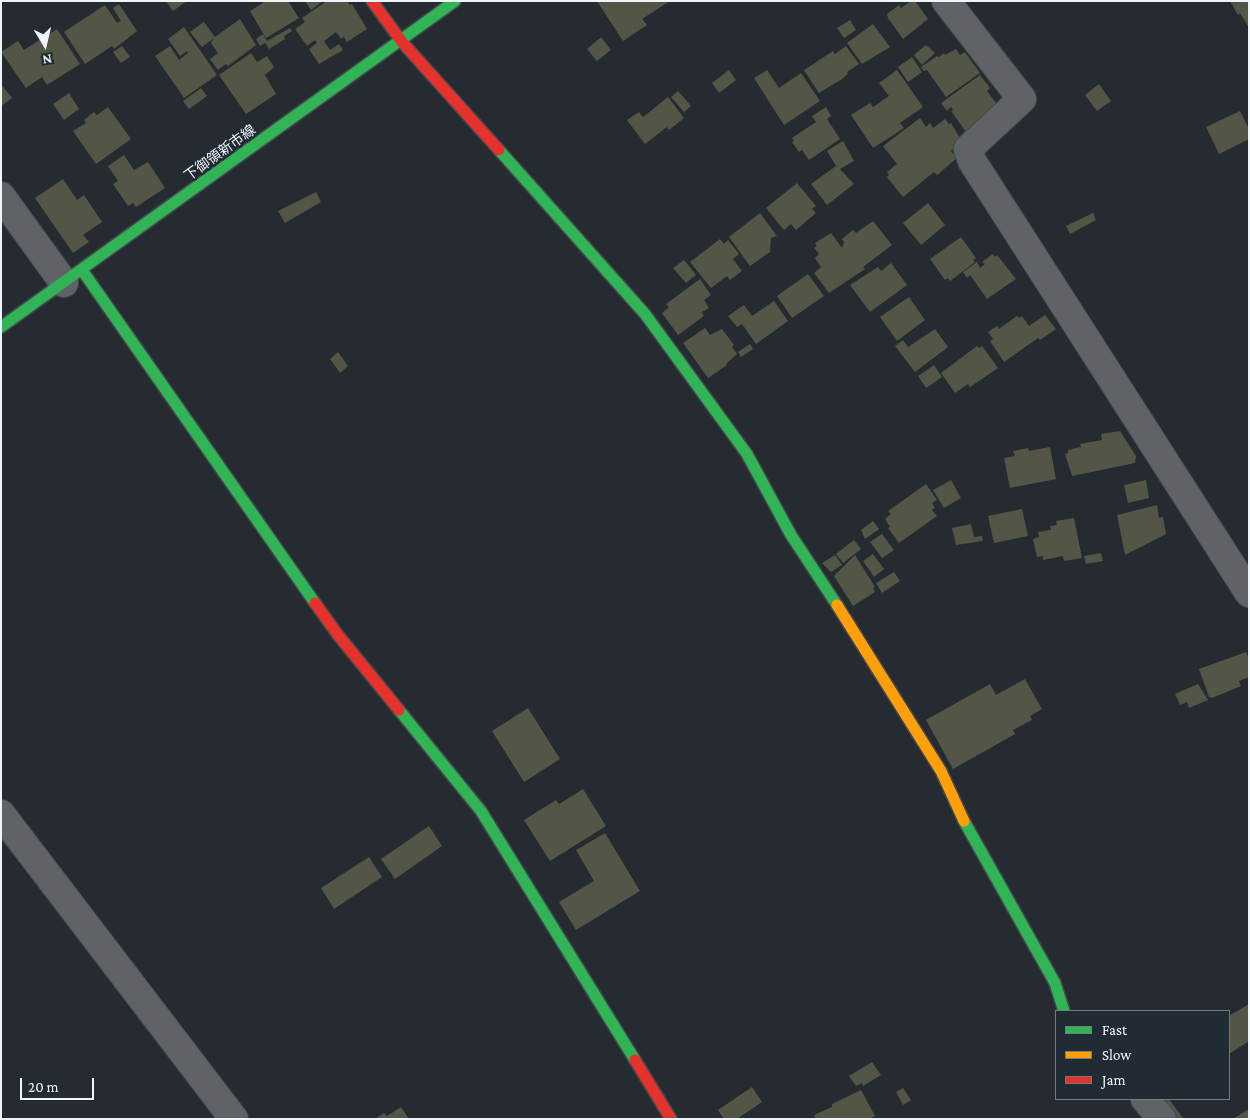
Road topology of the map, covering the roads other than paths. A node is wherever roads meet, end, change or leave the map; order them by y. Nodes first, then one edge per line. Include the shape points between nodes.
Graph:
1 (372, 1) edge
2 (456, 1) edge
3 (946, 1) edge
4 (402, 42) junction
5 (1, 196) edge
6 (73, 277) junction
7 (1, 327) edge
8 (1249, 593) edge
9 (1, 814) edge
10 (1064, 1010) edge
11 (1145, 1100) edge
12 (234, 1119) edge
13 (671, 1119) edge
14 (1162, 1119) edge

1 - 4 street
2 - 4 street, 下御領新市線
3 - 8 street via 1022,99 968,149 972,161
4 - 6 street, 下御領新市線
4 - 10 street via 644,314 747,454 791,535 876,664 941,771 968,830 1055,983
5 - 6 street
6 - 7 street, 下御領新市線
6 - 13 street via 338,635 481,811
9 - 12 street
11 - 14 street

